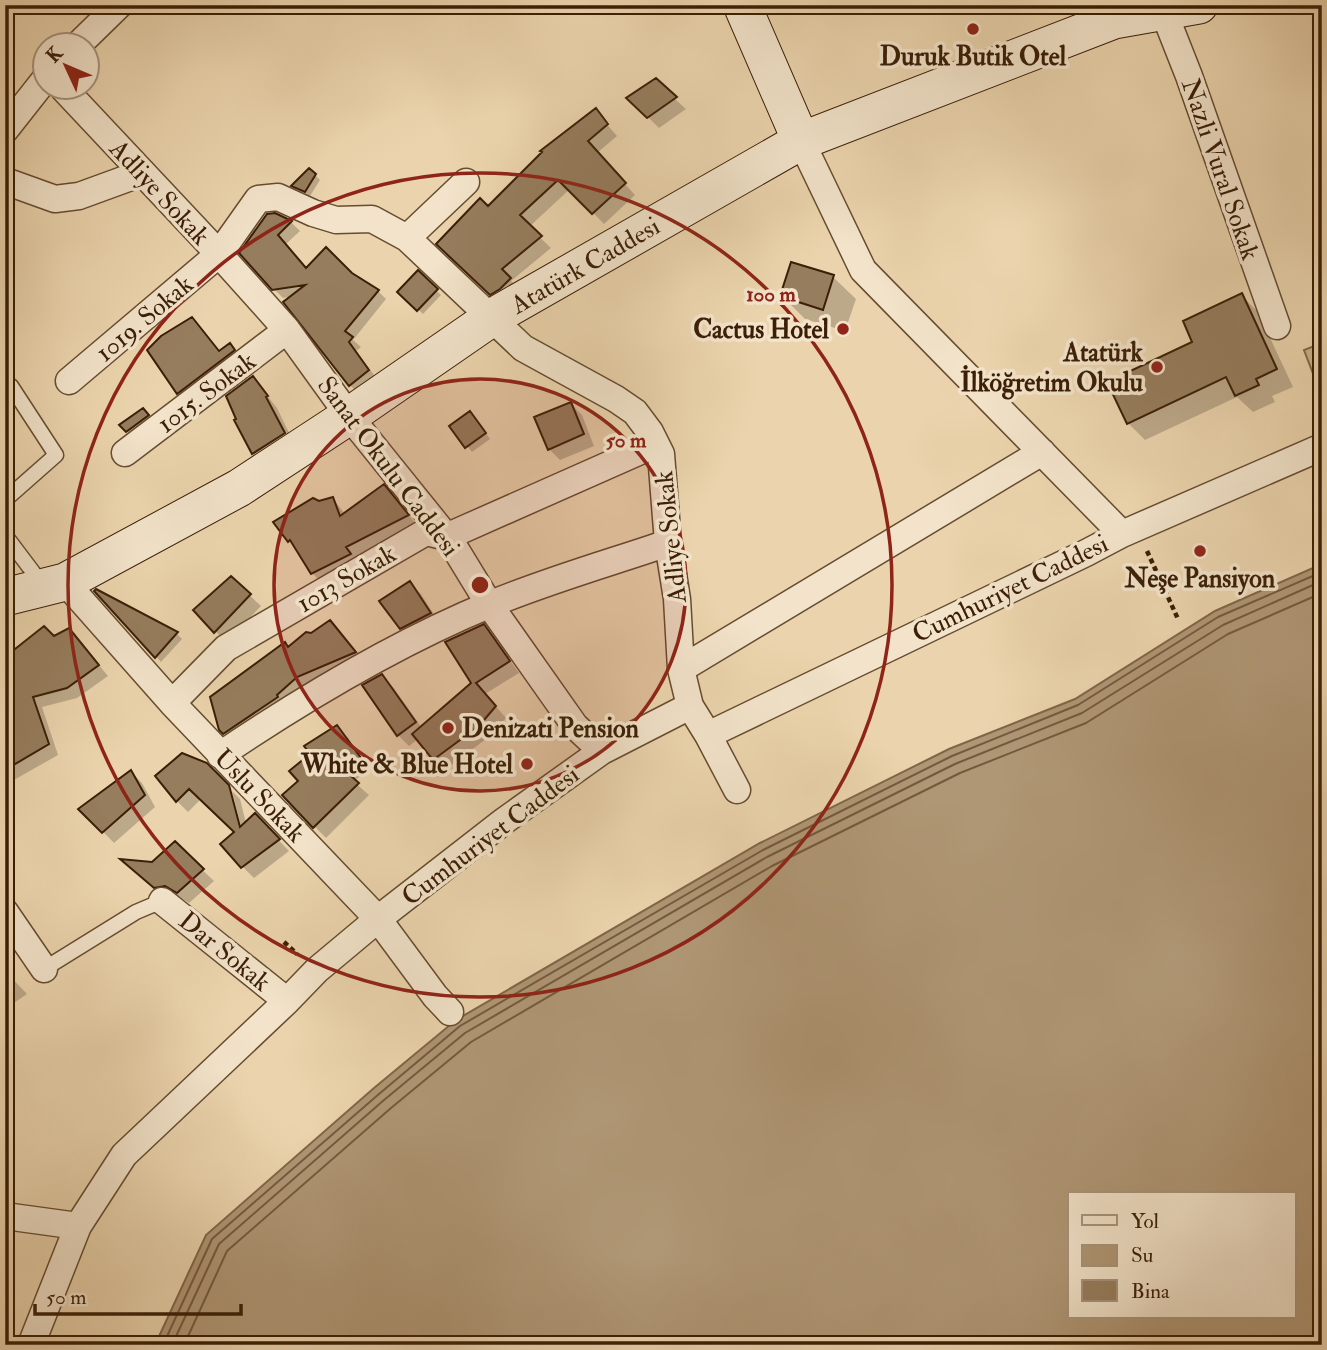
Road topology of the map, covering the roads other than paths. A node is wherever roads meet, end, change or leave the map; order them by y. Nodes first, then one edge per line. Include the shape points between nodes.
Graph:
1 (742, 5) edge
2 (1199, 5) edge
3 (109, 8) edge
4 (1162, 9) edge
5 (89, 32) edge
6 (32, 96) edge
7 (76, 102) edge
8 (5, 130) edge
9 (801, 141) junction
10 (142, 173) junction
11 (5, 181) edge
12 (466, 183) dead end
13 (407, 237) junction
14 (219, 254) junction
15 (491, 318) junction
16 (1277, 326) dead end
17 (287, 330) junction
18 (5, 382) edge
19 (69, 382) dead end
20 (349, 416) junction
21 (656, 444) junction
22 (1322, 447) edge
23 (1042, 452) junction
24 (125, 453) dead end
25 (5, 500) edge
26 (1129, 531) junction
27 (5, 535) edge
28 (446, 537) junction
29 (668, 543) junction
30 (55, 585) junction
31 (5, 597) edge
32 (489, 604) junction
33 (681, 669) junction
34 (172, 703) junction
35 (690, 706) junction
36 (708, 735) junction
37 (602, 751) junction
38 (220, 755) junction
39 (737, 790) dead end
40 (162, 901) joint
41 (5, 912) edge
42 (377, 919) junction
43 (44, 969) joint
44 (287, 1001) junction
45 (450, 1012) dead end
46 (5, 1216) edge
47 (78, 1226) junction
48 (31, 1345) edge

1 - 9 street
2 - 4 street, Atatürk Caddesi
3 - 5 street
4 - 9 street, Atatürk Caddesi via 1114,20
4 - 16 street, Nazli Vural Sokak
6 - 8 street
7 - 10 street, Adliye Sokak
9 - 15 street, Atatürk Caddesi
9 - 23 street via 863,270
10 - 11 street via 79,196 55,199
10 - 14 street, Adliye Sokak
12 - 13 street
13 - 14 street, Adliye Sokak via 372,219 336,220 278,197 258,199
13 - 15 street, Adliye Sokak
14 - 17 street, Sanat Okulu Caddesi
14 - 19 street, 1019. Sokak
15 - 20 street, Atatürk Caddesi
15 - 21 street, Adliye Sokak via 523,348 635,412
17 - 20 street, Sanat Okulu Caddesi
17 - 24 street, 1015. Sokak
18 - 25 lane via 56,455
20 - 28 street, Sanat Okulu Caddesi
20 - 30 street, Atatürk Caddesi via 239,488
21 - 28 street, 1013 Sokak
21 - 29 street, Adliye Sokak via 661,454
22 - 26 street, Cumhuriyet Caddesi
23 - 26 street
23 - 33 street
26 - 36 street, Cumhuriyet Caddesi
27 - 30 lane
28 - 32 street, Sanat Okulu Caddesi
28 - 34 street, 1013 Sokak via 426,532 226,648
29 - 32 street
29 - 33 street, Adliye Sokak
30 - 31 street, Atatürk Caddesi
30 - 34 street, Uslu Sokak
32 - 37 street, Sanat Okulu Caddesi via 575,726
32 - 38 street via 292,706
33 - 35 street, Adliye Sokak
34 - 38 street, Uslu Sokak
35 - 36 street
35 - 37 street, Cumhuriyet Caddesi
36 - 39 street
37 - 42 street, Cumhuriyet Caddesi
38 - 42 street, Uslu Sokak
40 - 43 lane
40 - 44 street, Dar Sokak
41 - 43 street
42 - 44 street, Cumhuriyet Caddesi
42 - 45 street, Uslu Sokak
44 - 47 street, Cumhuriyet Caddesi via 124,1155
46 - 47 street
47 - 48 street, Cumhuriyet Caddesi

